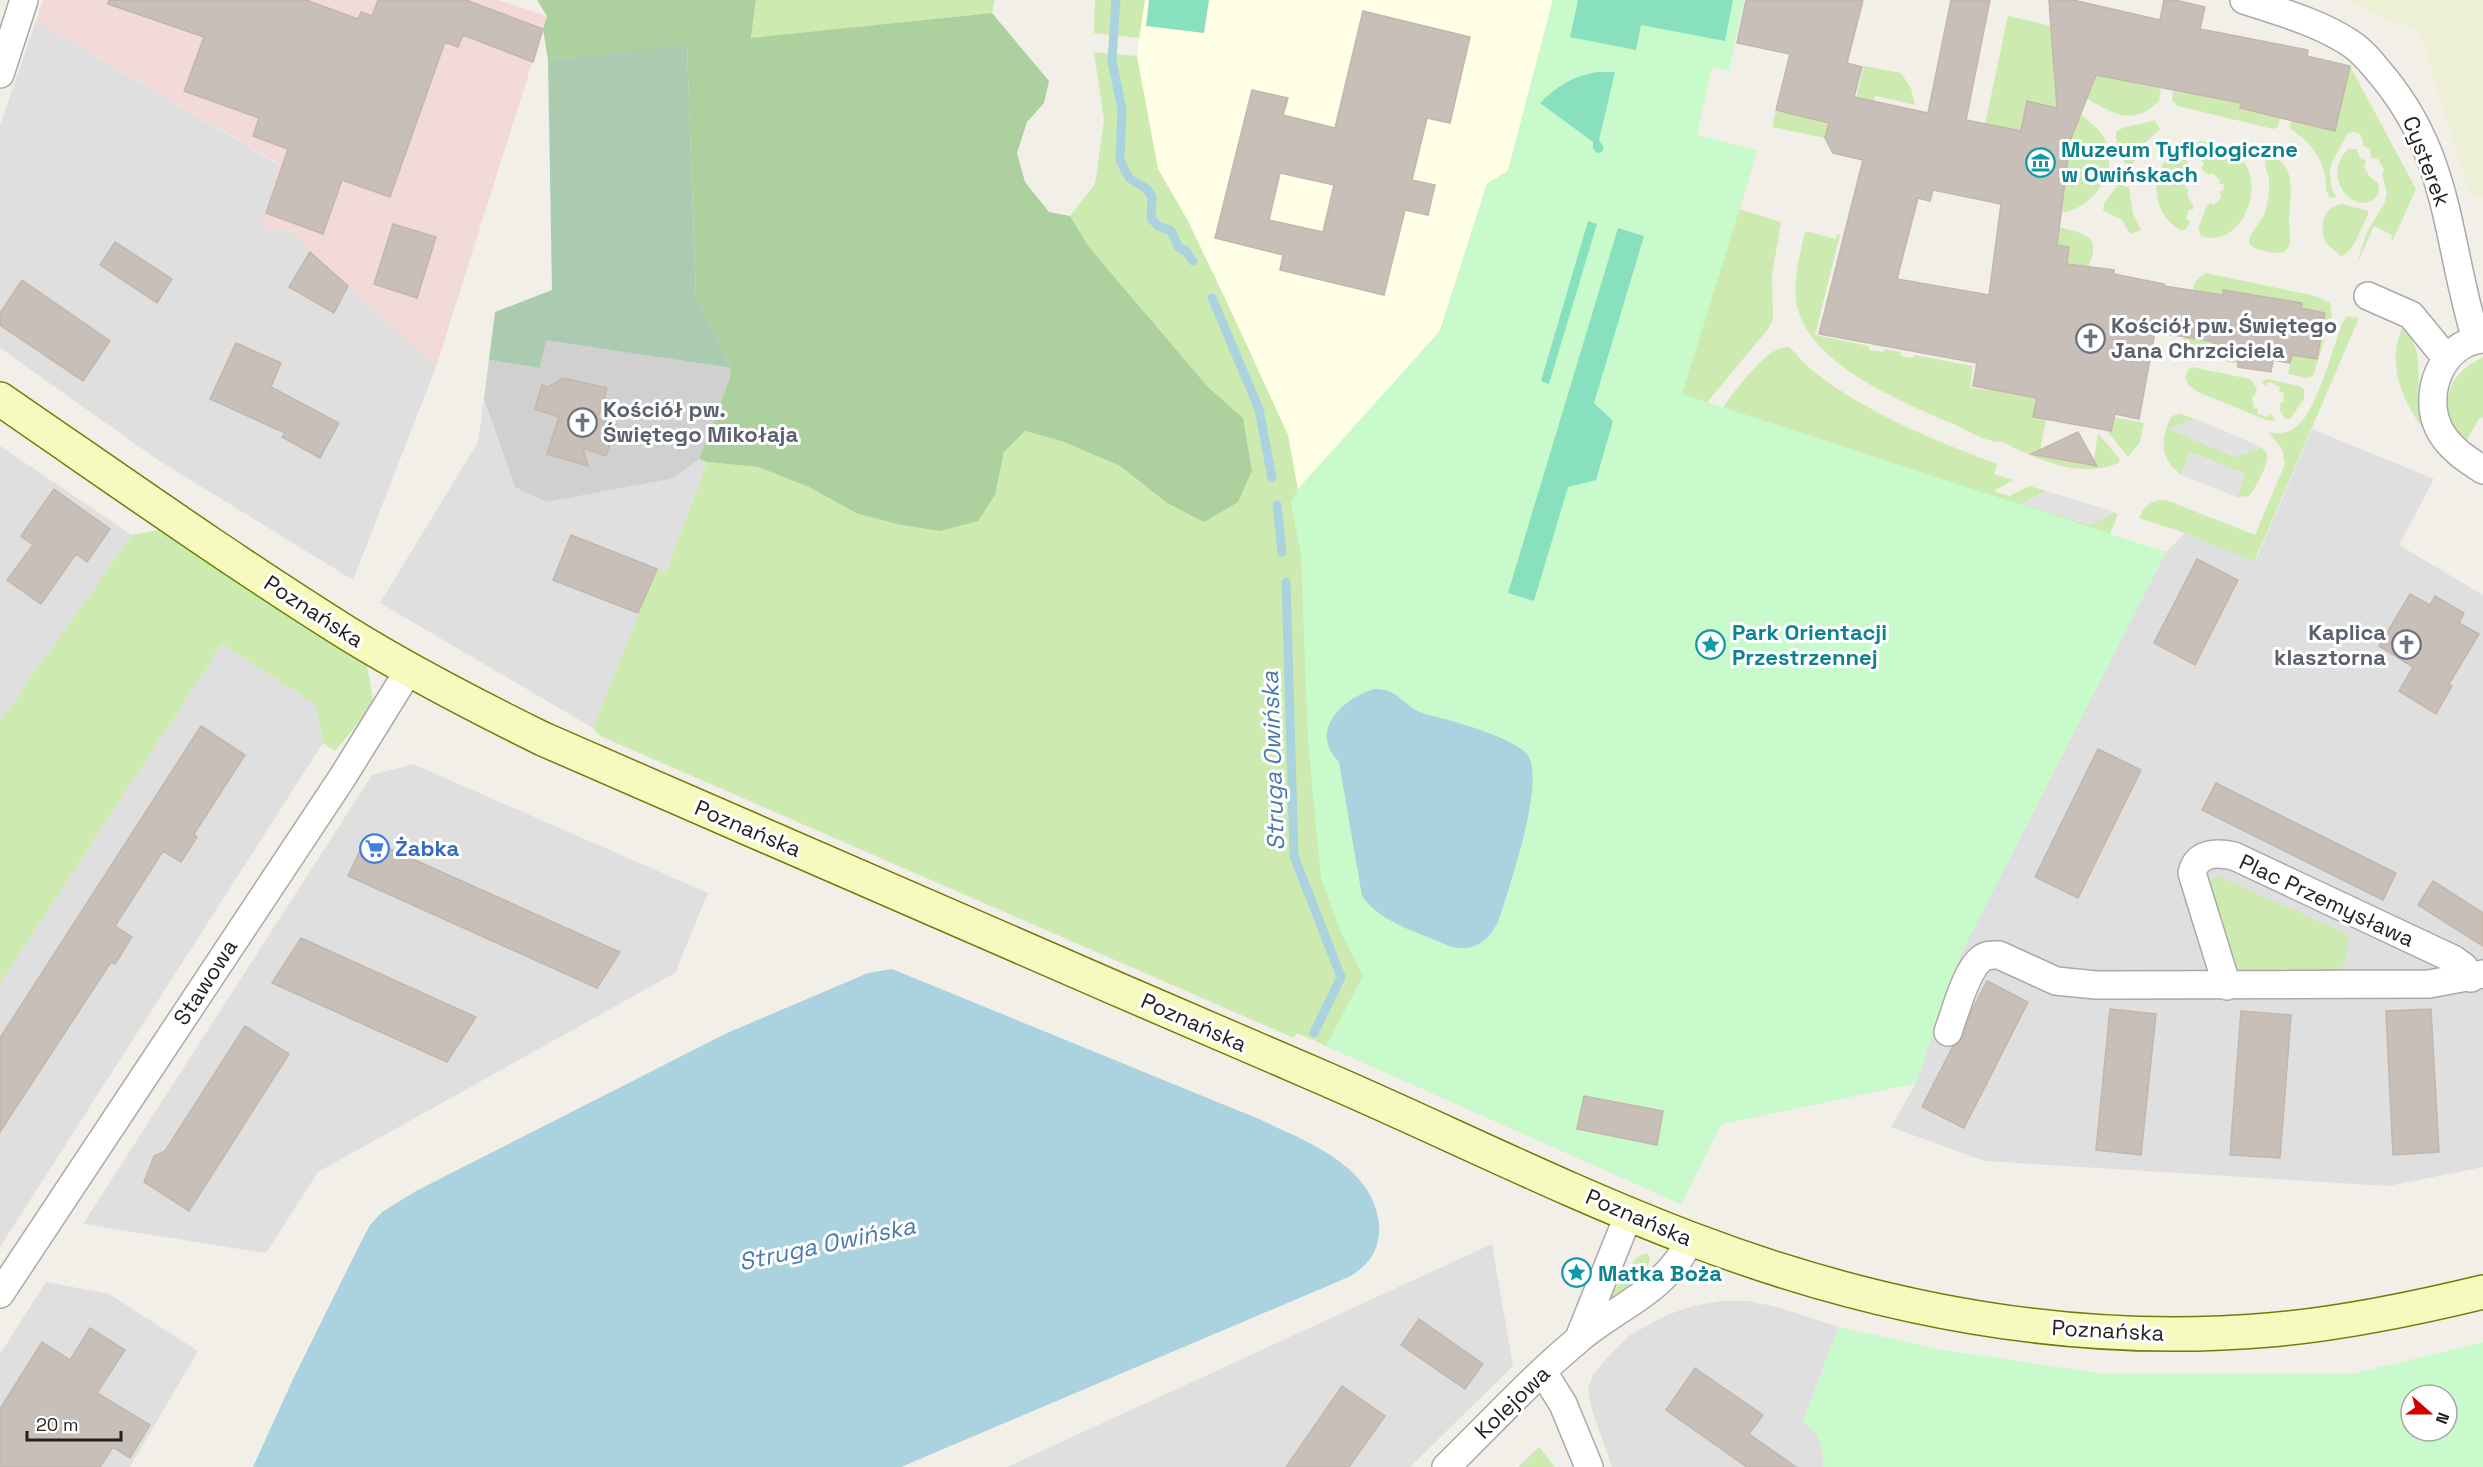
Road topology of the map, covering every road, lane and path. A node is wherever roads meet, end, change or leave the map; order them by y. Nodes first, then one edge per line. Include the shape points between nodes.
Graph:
1 (24, 0) edge
2 (2244, 0) edge
3 (0, 74) edge
4 (2368, 296) dead end
5 (2480, 339) edge
6 (2447, 358) junction
7 (0, 399) edge
8 (2483, 470) edge
9 (409, 670) junction
10 (2477, 976) edge
11 (2227, 986) junction
12 (1948, 1032) dead end
13 (1629, 1214) junction
14 (1690, 1239) junction
15 (2483, 1292) edge
16 (0, 1294) edge
17 (1579, 1338) junction
18 (1543, 1372) junction
19 (1446, 1467) edge
20 (1589, 1467) edge

1 - 3 street
2 - 5 street, Cysterek via 2315,25 2351,43 2369,59 2406,107 2421,134 2441,190 2465,296
4 - 6 street via 2411,315
5 - 6 street via 2466,343
6 - 8 street via 2434,381 2433,412 2446,440
7 - 9 main road, Poznańska via 221,551
9 - 13 main road, Poznańska via 543,739
9 - 16 street, Stawowa via 342,778
10 - 11 street, Plac Przemysława via 2429,984
10 - 11 street, Plac Przemysława via 2453,959 2234,856 2216,853 2199,859 2192,873
11 - 12 street, Plac Przemysława via 2068,984 2046,978 2000,955 1990,955 1982,958 1971,973
13 - 14 main road, Poznańska
13 - 17 street, Kolejowa
14 - 15 main road, Poznańska via 1797,1275 1916,1307 2005,1323 2081,1330 2171,1334 2265,1330 2355,1319
14 - 17 street, Kolejowa via 1672,1271
17 - 18 street, Kolejowa
18 - 19 street, Kolejowa
18 - 20 street via 1563,1404

